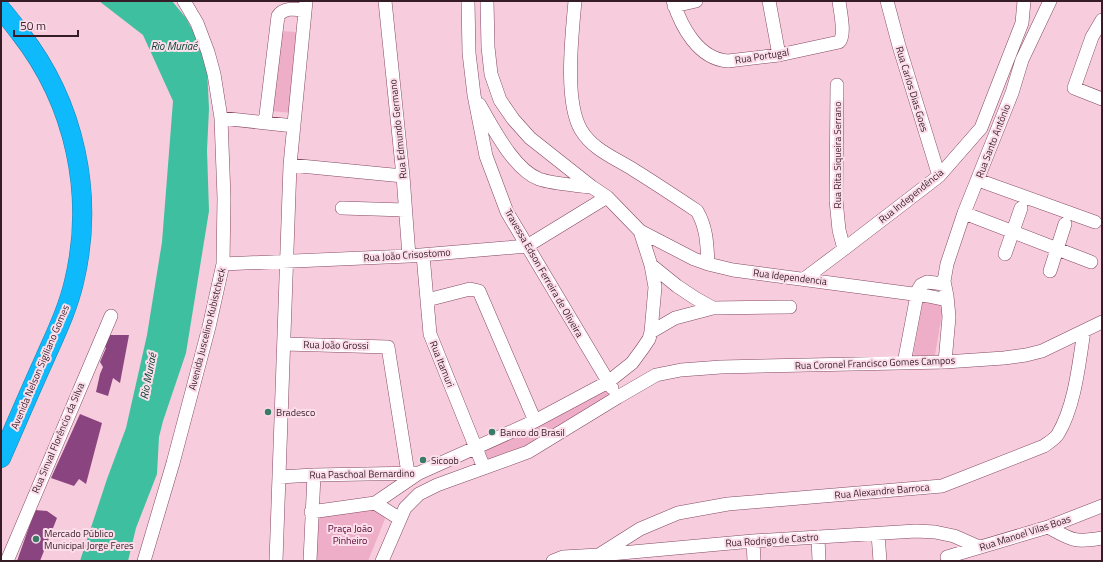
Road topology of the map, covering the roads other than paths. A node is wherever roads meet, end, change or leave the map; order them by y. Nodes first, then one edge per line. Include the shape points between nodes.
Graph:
1 (184, 1) edge
2 (384, 1) edge
3 (468, 1) edge
4 (487, 1) edge
5 (575, 1) edge
6 (696, 1) edge
7 (769, 1) edge
8 (839, 1) edge
9 (887, 1) edge
10 (1024, 1) edge
11 (1050, 1) edge
12 (673, 3) edge
13 (305, 6) edge
14 (1, 9) edge
15 (1102, 20) edge
16 (779, 54) junction
17 (837, 85) dead end
18 (474, 95) junction
19 (1102, 99) edge
20 (221, 118) junction
21 (265, 123) junction
22 (294, 126) junction
23 (290, 165) junction
24 (403, 176) junction
25 (939, 176) junction
26 (978, 180) junction
27 (592, 187) junction
28 (607, 198) junction
29 (342, 208) dead end
30 (1020, 208) dead end
31 (405, 210) junction
32 (964, 213) junction
33 (1095, 222) dead end
34 (1065, 224) dead end
35 (640, 231) junction
36 (1012, 232) junction
37 (526, 246) junction
38 (1057, 248) junction
39 (844, 249) junction
40 (1005, 254) dead end
41 (423, 255) junction
42 (409, 256) junction
43 (287, 262) junction
44 (1091, 262) dead end
45 (223, 264) junction
46 (708, 264) junction
47 (651, 265) junction
48 (1050, 271) dead end
49 (804, 279) junction
50 (944, 284) junction
51 (917, 295) junction
52 (428, 300) junction
53 (947, 300) junction
54 (790, 307) dead end
55 (713, 308) junction
56 (110, 316) dead end
57 (1102, 322) edge
58 (1084, 331) junction
59 (651, 332) junction
60 (284, 344) junction
61 (945, 362) junction
62 (904, 363) junction
63 (608, 382) junction
64 (618, 396) junction
65 (535, 421) junction
66 (476, 447) junction
67 (1, 458) edge
68 (484, 468) junction
69 (413, 473) junction
70 (314, 475) junction
71 (279, 477) junction
72 (375, 503) junction
73 (1102, 506) edge
74 (312, 512) junction
75 (400, 519) junction
76 (1048, 528) junction
77 (878, 534) junction
78 (954, 536) junction
79 (818, 537) junction
80 (1102, 538) edge
81 (753, 541) junction
82 (979, 547) junction
83 (599, 555) junction
84 (615, 557) edge
85 (558, 559) edge
86 (947, 559) edge
87 (7, 561) edge
88 (144, 561) edge
89 (276, 561) edge
90 (310, 561) edge
91 (382, 561) edge
92 (754, 561) edge
93 (819, 561) edge
94 (880, 561) edge

1 - 20 street, Avenida Juscelino Kubistcheck via 197,23 208,52
2 - 24 street, Rua Edmundo Germano
3 - 18 street, Travessa Edson Ferreira de Oliveira via 469,53
4 - 27 street via 491,74 500,100 512,119 530,138
5 - 46 street via 571,82 574,112 581,129 588,140 602,152 698,211 703,221
6 - 12 street
7 - 16 street
8 - 16 street, Rua Portugal via 842,29 839,42
9 - 25 street, Rua Carlos Dias Goes
10 - 25 street, Rua Independência via 1022,23 981,128
11 - 26 street, Rua Santo Antônio via 1022,60
12 - 16 street, Rua Portugal via 686,30 711,58 728,61
13 - 21 street via 284,10 278,16
13 - 22 street
14 - 67 highway, Avenida Nelson Sigiliano Gomes via 41,63 65,114 80,176 83,212 80,250 64,314
15 - 19 street via 1092,37 1074,88
17 - 39 street, Rua Rita Siqueira Serrano via 836,200
18 - 27 street via 515,160 528,174 540,179
18 - 37 street, Travessa Edson Ferreira de Oliveira via 486,156 507,212
20 - 21 street
20 - 45 street, Avenida Juscelino Kubistcheck
21 - 22 street
22 - 23 street
23 - 24 street
23 - 43 street
24 - 31 street, Rua Edmundo Germano
25 - 39 street, Rua Independência
26 - 32 street, Rua Santo Antônio
26 - 33 street
27 - 28 street
28 - 35 street
28 - 37 street
29 - 31 street
30 - 36 street
31 - 42 street, Rua Edmundo Germano
32 - 36 street
32 - 50 street, Rua Santo Antônio via 947,264
34 - 38 street
35 - 46 street, Rua Idependencia
35 - 47 street
36 - 38 street
36 - 40 street
37 - 41 street, Rua João Crisostomo
37 - 63 street, Travessa Edson Ferreira de Oliveira
38 - 44 street
38 - 48 street
39 - 49 street, Rua Independência
41 - 42 street, Rua João Crisostomo
41 - 52 street, Rua Itamuri
42 - 43 street, Rua João Crisostomo
43 - 45 street, Rua João Crisostomo
43 - 60 street
45 - 88 street, Avenida Juscelino Kubistcheck via 175,455
46 - 49 street, Rua Idependencia via 733,270
47 - 55 street via 683,290
47 - 59 street via 655,287
49 - 51 street, Rua Idependencia
50 - 51 street via 927,282 921,285
50 - 53 street, Rua Santo Antônio
51 - 53 street, Rua Idependencia
51 - 62 street
52 - 65 street via 452,293 475,289 479,291
52 - 66 street, Rua Itamuri via 430,334
53 - 61 street, Rua Santo Antônio via 949,317
54 - 55 street
55 - 59 street via 675,318
56 - 87 street, Rua Sinval Florêncio da Silva
57 - 58 street, Rua Coronel Francisco Gomes Campos
58 - 61 street, Rua Coronel Francisco Gomes Campos via 1042,351 1026,355
58 - 83 street, Rua Alexandre Barroca via 1078,375 1066,415 1057,435 1044,446 942,486 728,504 678,513 640,529
59 - 63 street, Rua Paschoal Bernardino via 632,363
60 - 69 street, Rua João Grossi via 388,346
60 - 71 street
61 - 62 street, Rua Coronel Francisco Gomes Campos
62 - 64 street, Rua Coronel Francisco Gomes Campos via 721,367 666,372 643,381
63 - 64 street, Travessa Edson Ferreira de Oliveira
63 - 65 street, Rua Paschoal Bernardino
64 - 68 street via 528,452
65 - 66 street, Rua Paschoal Bernardino
66 - 68 street, Rua Itamuri
66 - 69 street, Rua Paschoal Bernardino
68 - 75 street via 419,494 405,508
69 - 70 street, Rua Paschoal Bernardino
69 - 72 street
70 - 71 street, Rua Paschoal Bernardino
70 - 74 street
71 - 89 street
72 - 74 street
72 - 75 street
73 - 76 street, Rua Manoel Vilas Boas
74 - 90 street
75 - 91 street
76 - 80 street via 1077,541
76 - 82 street, Rua Manoel Vilas Boas
77 - 78 street, Rua Rodrigo de Castro via 916,531
77 - 79 street, Rua Rodrigo de Castro
77 - 94 street
78 - 82 street, Rua Rodrigo de Castro
78 - 86 street
79 - 81 street, Rua Rodrigo de Castro
79 - 93 street
81 - 84 street, Rua Rodrigo de Castro
81 - 92 street
82 - 86 street, Rua Manoel Vilas Boas
83 - 84 street, Rua Rodrigo de Castro
83 - 85 street, Rua Rodrigo de Castro

